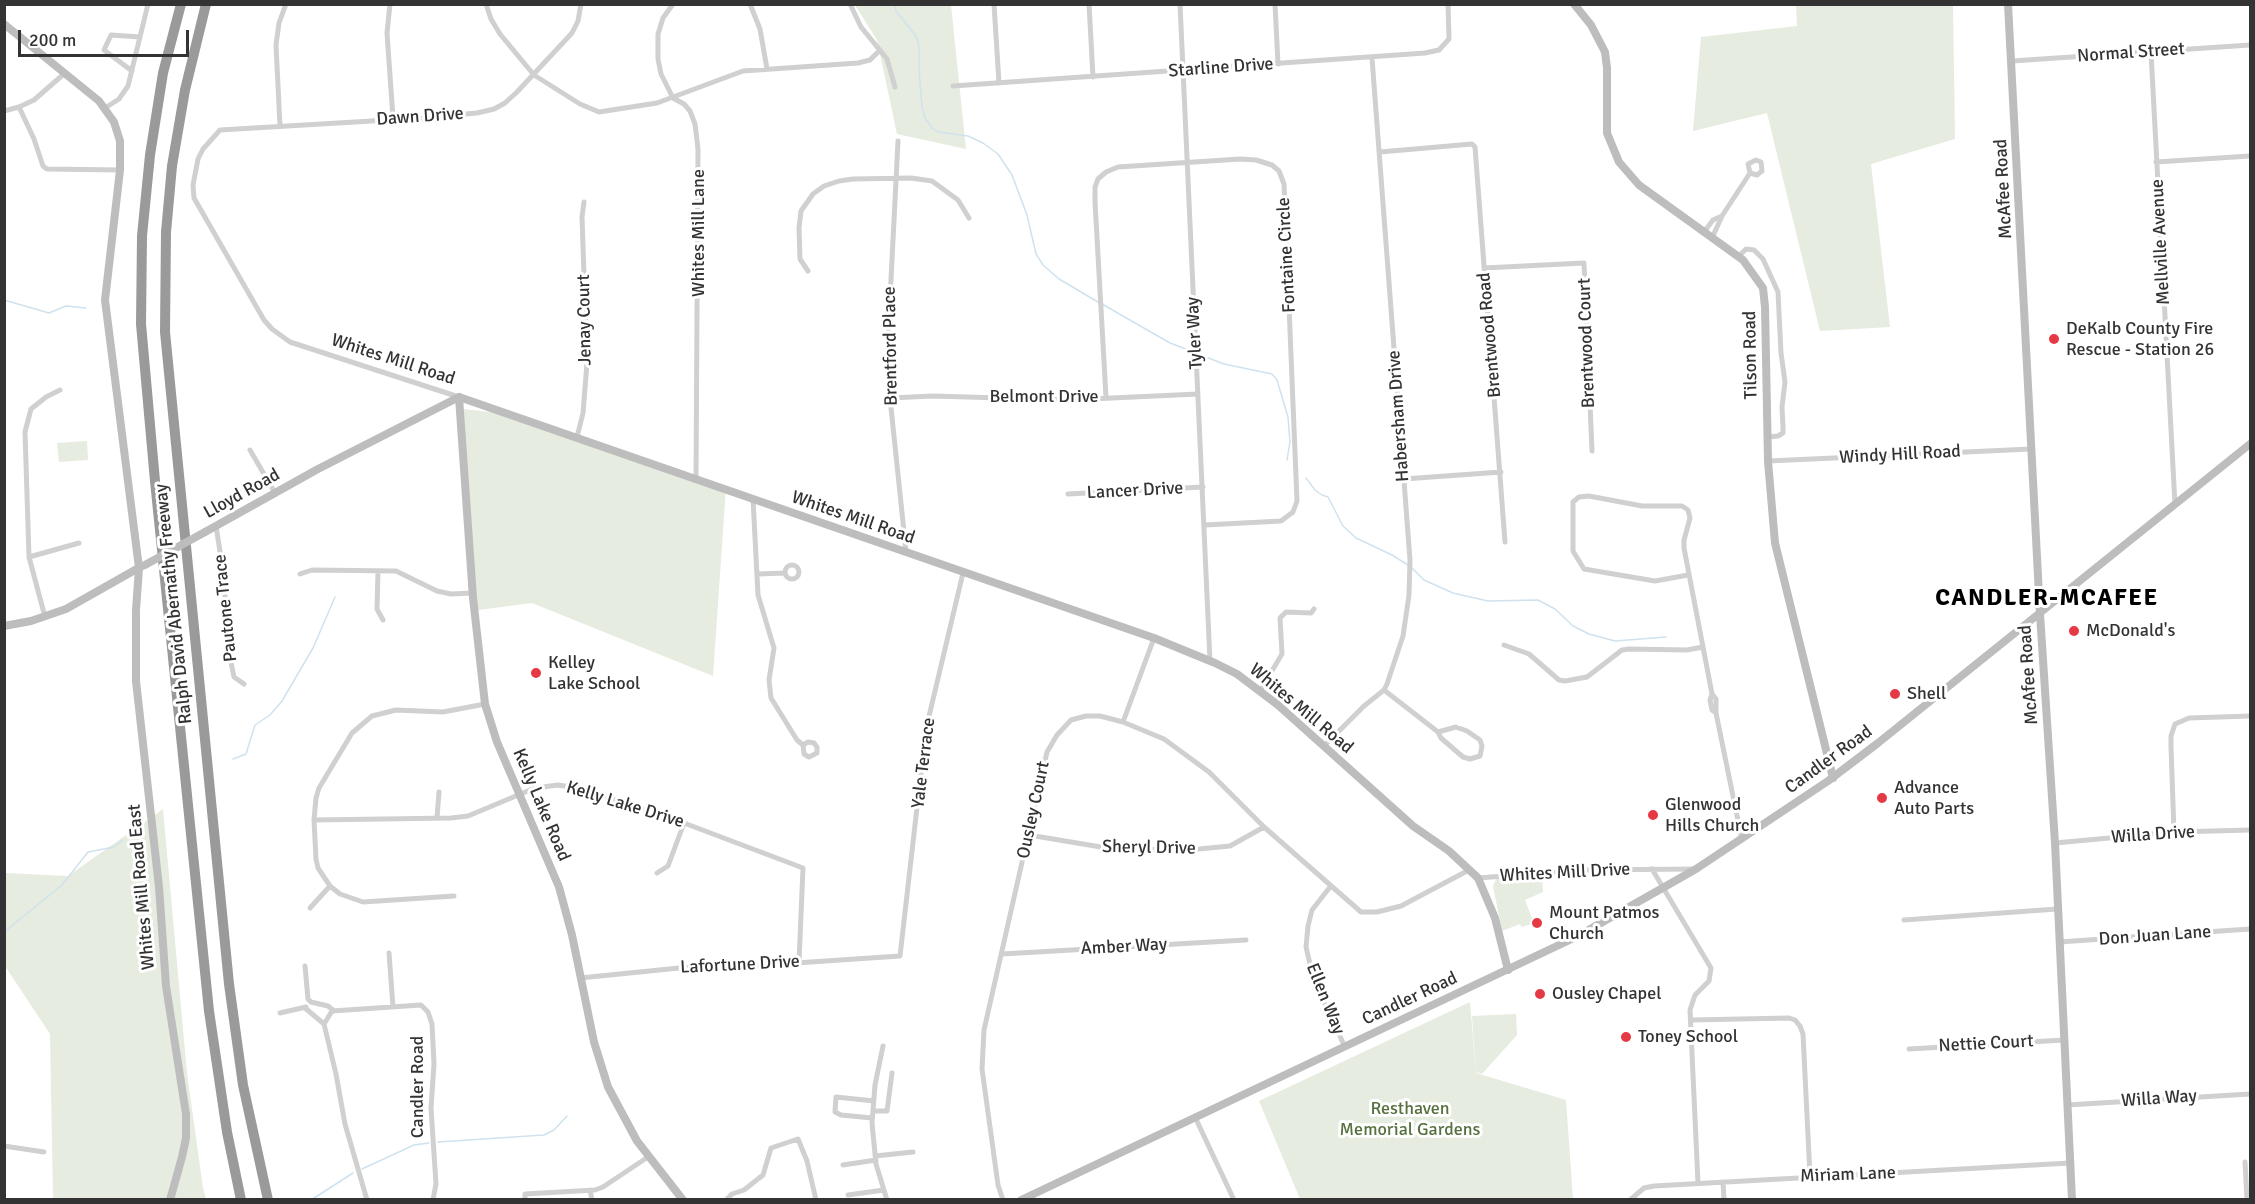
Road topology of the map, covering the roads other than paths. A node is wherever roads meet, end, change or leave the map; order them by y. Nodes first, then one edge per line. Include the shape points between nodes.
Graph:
1 (147, 4) edge
2 (181, 4) edge
3 (206, 4) edge
4 (286, 4) edge
5 (390, 4) edge
6 (486, 4) edge
7 (580, 4) edge
8 (673, 4) edge
9 (750, 4) edge
10 (850, 4) edge
11 (994, 4) edge
12 (1089, 4) edge
13 (1180, 4) edge
14 (1275, 4) edge
15 (1448, 4) edge
16 (1574, 4) edge
17 (2008, 4) edge
18 (4, 24) edge
19 (140, 37) junction
20 (2250, 45) edge
21 (880, 50) junction
22 (2151, 52) junction
23 (1372, 57) junction
24 (2012, 61) junction
25 (1278, 64) junction
26 (767, 69) junction
27 (1183, 70) junction
28 (132, 71) junction
29 (65, 74) junction
30 (534, 75) junction
31 (1093, 77) junction
32 (999, 83) junction
33 (952, 86) dead end
34 (895, 87) dead end
35 (673, 98) junction
36 (19, 107) junction
37 (105, 108) junction
38 (4, 111) edge
39 (393, 118) junction
40 (280, 126) junction
41 (211, 140) joint
42 (898, 141) dead end
43 (1380, 152) junction
44 (2250, 156) edge
45 (1187, 162) junction
46 (2156, 162) junction
47 (120, 170) junction
48 (1750, 173) dead end
49 (896, 178) junction
50 (584, 202) dead end
51 (1722, 216) junction
52 (969, 218) dead end
53 (1704, 232) junction
54 (1712, 238) junction
55 (1738, 257) junction
56 (1484, 268) junction
57 (808, 271) dead end
58 (60, 390) dead end
59 (1198, 394) junction
60 (459, 397) junction
61 (1106, 397) junction
62 (890, 398) junction
63 (577, 437) junction
64 (1768, 437) junction
65 (2250, 444) edge
66 (2031, 449) junction
67 (250, 450) dead end
68 (1592, 451) dead end
69 (1768, 461) junction
70 (1501, 472) junction
71 (696, 479) junction
72 (1404, 480) junction
73 (1203, 488) junction
74 (275, 493) junction
75 (1068, 494) dead end
76 (753, 500) junction
77 (2175, 505) junction
78 (1205, 525) junction
79 (216, 526) junction
80 (1505, 542) dead end
81 (79, 543) dead end
82 (906, 551) junction
83 (29, 557) junction
84 (142, 566) junction
85 (378, 571) junction
86 (785, 573) dead end
87 (963, 573) junction
88 (300, 574) dead end
89 (758, 574) junction
90 (1688, 575) junction
91 (473, 593) junction
92 (1314, 609) dead end
93 (2040, 614) junction
94 (45, 617) junction
95 (383, 620) dead end
96 (4, 626) edge
97 (1154, 638) junction
98 (1504, 645) dead end
99 (1703, 647) junction
100 (1210, 661) junction
101 (244, 684) dead end
102 (1384, 690) junction
103 (1260, 691) junction
104 (485, 704) junction
105 (2250, 716) edge
106 (1123, 722) junction
107 (1438, 732) junction
108 (803, 745) dead end
109 (1324, 746) junction
110 (1833, 778) junction
111 (439, 792) dead end
112 (519, 793) junction
113 (437, 818) junction
114 (314, 820) junction
115 (684, 823) junction
116 (1264, 827) junction
117 (2250, 830) edge
118 (2174, 832) junction
119 (1029, 835) junction
120 (1742, 840) junction
121 (2055, 843) junction
122 (1652, 869) junction
123 (1696, 869) junction
124 (1469, 870) junction
125 (657, 873) dead end
126 (1478, 878) junction
127 (330, 886) junction
128 (1330, 887) junction
129 (1664, 887) junction
130 (454, 896) dead end
131 (310, 908) dead end
132 (2057, 909) junction
133 (1904, 920) dead end
134 (2250, 929) edge
135 (1246, 940) dead end
136 (2059, 942) junction
137 (389, 952) dead end
138 (1002, 954) junction
139 (900, 956) joint
140 (799, 962) junction
141 (305, 966) dead end
142 (1508, 970) junction
143 (580, 978) junction
144 (312, 1002) junction
145 (393, 1007) junction
146 (305, 1008) junction
147 (334, 1011) junction
148 (280, 1013) dead end
149 (1691, 1020) junction
150 (324, 1024) junction
151 (2064, 1040) junction
152 (1344, 1045) junction
153 (883, 1046) dead end
154 (1909, 1049) dead end
155 (892, 1073) dead end
156 (243, 1085) junction
157 (2250, 1094) edge
158 (874, 1101) junction
159 (2067, 1105) junction
160 (873, 1111) junction
161 (872, 1118) junction
162 (1195, 1118) junction
163 (4, 1146) edge
164 (44, 1152) dead end
165 (913, 1152) dead end
166 (648, 1157) junction
167 (875, 1158) junction
168 (2245, 1162) dead end
169 (2070, 1163) junction
170 (843, 1165) dead end
171 (1810, 1176) junction
172 (1723, 1182) junction
173 (1698, 1183) junction
174 (590, 1190) junction
175 (884, 1190) junction
176 (848, 1195) dead end
177 (241, 1197) edge
178 (170, 1200) edge
179 (268, 1200) edge
180 (276, 1200) edge
181 (367, 1200) edge
182 (433, 1200) edge
183 (525, 1200) edge
184 (592, 1200) edge
185 (683, 1200) edge
186 (726, 1200) edge
187 (816, 1200) edge
188 (887, 1200) edge
189 (1003, 1200) edge
190 (1022, 1200) edge
191 (1234, 1200) edge
192 (1630, 1200) edge
193 (1724, 1200) edge
194 (2072, 1200) edge
195 (2247, 1200) edge

1 - 19 street
2 - 177 highway, Ralph David Abernathy Freeway via 163,73 150,155 142,236 141,324 209,1011 225,1122
3 - 156 highway, Ralph David Abernathy Freeway via 184,90 172,166 165,232 165,332 224,944
4 - 40 street via 276,45
5 - 39 street via 387,33
6 - 30 street via 500,34
7 - 30 street, Dawn Drive via 572,33
8 - 35 street, Whites Mill Lane via 663,18 657,45 661,74
9 - 26 street via 760,29
10 - 21 street via 861,27
11 - 32 street
12 - 31 street
13 - 27 street, Tyler Way
14 - 25 street
15 - 23 street, Starline Drive via 1449,35 1444,46 1425,53
16 - 53 street, Tilson Road via 1605,52 1606,133 1619,162 1639,185
17 - 24 street, McAfee Road
18 - 29 street
19 - 28 street
19 - 28 street via 111,35 104,50
20 - 22 street, Normal Street
21 - 26 street via 870,60 858,63
21 - 34 street via 891,67
22 - 24 street, Normal Street
22 - 46 street, Mellville Avenue
23 - 25 street, Starline Drive
23 - 43 street, Habersham Drive
24 - 66 street, McAfee Road
25 - 27 street, Starline Drive
26 - 35 street via 734,74
27 - 31 street, Starline Drive
27 - 45 street, Tyler Way
28 - 37 street via 124,93
29 - 36 street via 34,100
29 - 37 street
30 - 35 street via 599,112
30 - 39 street, Dawn Drive via 494,109
31 - 32 street, Starline Drive
32 - 33 street, Starline Drive
35 - 71 street, Whites Mill Lane via 690,111 696,124 698,149
36 - 38 street
36 - 47 street via 47,170
37 - 47 street via 118,130
39 - 40 street, Dawn Drive
40 - 41 street, Dawn Drive via 220,130
41 - 60 street, Whites Mill Road via 198,159 193,194 268,324 290,342
42 - 49 street, Brentford Place
43 - 56 street, Brentwood Road via 1472,144 1476,150
43 - 72 street, Habersham Drive
44 - 46 street
45 - 59 street, Tyler Way
45 - 61 street, Fontaine Circle via 1118,167 1106,172 1095,187
45 - 78 street, Fontaine Circle via 1264,161 1279,171 1284,184 1297,501 1293,512 1281,521
46 - 77 street, Mellville Avenue
47 - 84 street via 105,300
48 - 51 street
49 - 52 street via 940,185 958,200
49 - 57 street via 846,180 824,186 813,194 801,211 799,228 800,259
49 - 62 street, Brentford Place via 888,339
50 - 63 street, Jenay Court via 587,363
51 - 53 street
51 - 54 street
53 - 54 street, Tilson Road
54 - 55 street, Tilson Road
55 - 64 street, Tilson Road via 1763,288
55 - 64 street via 1746,249 1754,250 1763,259 1778,292 1784,427 1783,433
56 - 68 street, Brentwood Court via 1584,263
56 - 70 street, Brentwood Road
58 - 83 street via 30,410 25,432
59 - 61 street, Belmont Drive
59 - 73 street, Tyler Way
60 - 63 street, Whites Mill Road
60 - 74 street, Lloyd Road
60 - 91 street, Kelly Lake Road
61 - 62 street, Belmont Drive
62 - 82 street, Brentford Place
63 - 71 street, Whites Mill Road
64 - 69 street, Tilson Road
65 - 77 street, Candler Road
66 - 69 street, Windy Hill Road
66 - 93 street, McAfee Road
67 - 74 street
69 - 110 street, Tilson Road via 1775,543
70 - 72 street
70 - 80 street, Brentwood Road
71 - 76 street, Whites Mill Road
72 - 102 street, Habersham Drive via 1409,595 1403,636
73 - 75 street, Lancer Drive
73 - 78 street, Tyler Way
74 - 79 street, Lloyd Road
76 - 82 street, Whites Mill Road
76 - 89 street
77 - 93 street, Candler Road
78 - 100 street, Tyler Way
79 - 84 street, Lloyd Road, bridge
79 - 101 street, Pautone Trace via 231,662 234,677
81 - 83 street
82 - 87 street, Whites Mill Road
83 - 94 street
84 - 94 street, Lloyd Road
84 - 178 street, Whites Mill Road East via 136,610 136,681 170,1022 186,1114 186,1138
85 - 88 street via 312,570
85 - 91 street via 396,571 437,591
85 - 95 street via 377,609
86 - 89 street
87 - 97 street, Whites Mill Road
87 - 139 street, Yale Terrace via 926,729
89 - 108 street via 761,606 774,648 769,680 771,698
90 - 90 street via 1655,581 1584,569 1574,551 1573,502 1589,496 1642,506 1685,508 1690,518 1684,540
90 - 99 street
91 - 104 street, Kelly Lake Road
92 - 103 street via 1311,613 1286,612 1280,618 1282,654
93 - 110 street, Candler Road
93 - 121 street, McAfee Road
94 - 96 street, Lloyd Road
97 - 100 street, Whites Mill Road
97 - 106 street
98 - 99 street via 1529,654 1559,680 1566,681 1587,677 1622,650
99 - 120 street
100 - 103 street, Whites Mill Road
102 - 107 street
102 - 109 street
103 - 109 street, Whites Mill Road
104 - 112 street, Kelly Lake Road
104 - 114 street via 443,712 396,710 364,721 352,733 319,788
105 - 118 street via 2189,718 2175,724 2171,747
106 - 116 street, Ousley Court via 1164,739 1190,756
106 - 119 street, Ousley Court via 1086,716 1071,720 1057,735 1047,752
107 - 107 street via 1456,727 1467,731 1480,740 1480,756 1463,758
109 - 124 street, Whites Mill Road
110 - 120 street, Candler Road
111 - 113 street
112 - 113 street, Kelly Lake Drive via 468,816
112 - 115 street, Kelly Lake Drive via 570,786
112 - 143 street, Kelly Lake Road via 559,887
113 - 114 street, Kelly Lake Drive
114 - 127 street via 318,868
115 - 125 street via 668,866
115 - 140 street, Kelly Lake Drive via 803,868
116 - 119 street, Sheryl Drive via 1238,843 1199,849 1119,850
116 - 128 street, Ousley Court
117 - 118 street, Willa Drive
118 - 121 street, Willa Drive
119 - 138 street, Ousley Court
120 - 123 street, Candler Road
121 - 132 street, McAfee Road
122 - 123 street, Whites Mill Drive
122 - 126 street, Whites Mill Drive
122 - 129 street, Whites Mill Drive
123 - 129 street, Candler Road
124 - 126 street, Whites Mill Road
124 - 128 street, Ousley Court via 1401,906 1377,912 1361,912
126 - 142 street, Whites Mill Road via 1495,918
127 - 130 street via 346,898 363,902
127 - 131 street
128 - 152 street, Ellen Way via 1312,910 1306,947 1324,1002
129 - 142 street, Candler Road
129 - 149 street, Whites Mill Drive via 1711,968 1709,981 1692,1001
132 - 133 street
132 - 136 street, McAfee Road
134 - 136 street, Don Juan Lane
135 - 138 street, Amber Way
136 - 151 street, McAfee Road
137 - 145 street
138 - 189 street, Ousley Court via 984,1030 982,1069
139 - 140 street, Lafortune Drive
140 - 143 street, Lafortune Drive via 689,967
141 - 144 street via 307,997
142 - 152 street, Candler Road
143 - 166 street, Kelly Lake Road via 608,1087
144 - 146 street
144 - 147 street, Candler Road
145 - 147 street, Candler Road
145 - 182 street, Candler Road via 421,1005 432,1024 435,1064 431,1108 436,1184
146 - 148 street
146 - 150 street
147 - 150 street
149 - 171 street via 1789,1018 1800,1026
149 - 173 street, Whites Mill Drive
150 - 181 street via 345,1124
151 - 154 street, Nettie Court
151 - 159 street, McAfee Road
152 - 162 street, Candler Road
153 - 158 street
155 - 160 street via 887,1111
156 - 179 highway, Ralph David Abernathy Freeway
156 - 180 highway
157 - 159 street, Willa Way
158 - 160 street
158 - 161 street via 836,1097 835,1112
159 - 169 street, McAfee Road
160 - 161 street
161 - 167 street
162 - 190 street, Candler Road
162 - 191 street
163 - 164 street
165 - 167 street
166 - 174 street via 603,1187
166 - 185 street, Kelly Lake Road
167 - 170 street
167 - 175 street
168 - 195 street
169 - 171 street, Miriam Lane
169 - 194 street, McAfee Road
171 - 172 street, Miriam Lane
172 - 173 street, Miriam Lane
172 - 193 street
173 - 192 street, Miriam Lane via 1654,1186 1636,1193
174 - 183 street via 525,1194
174 - 184 street
175 - 176 street
175 - 188 street
186 - 187 street via 763,1175 771,1148 798,1139

